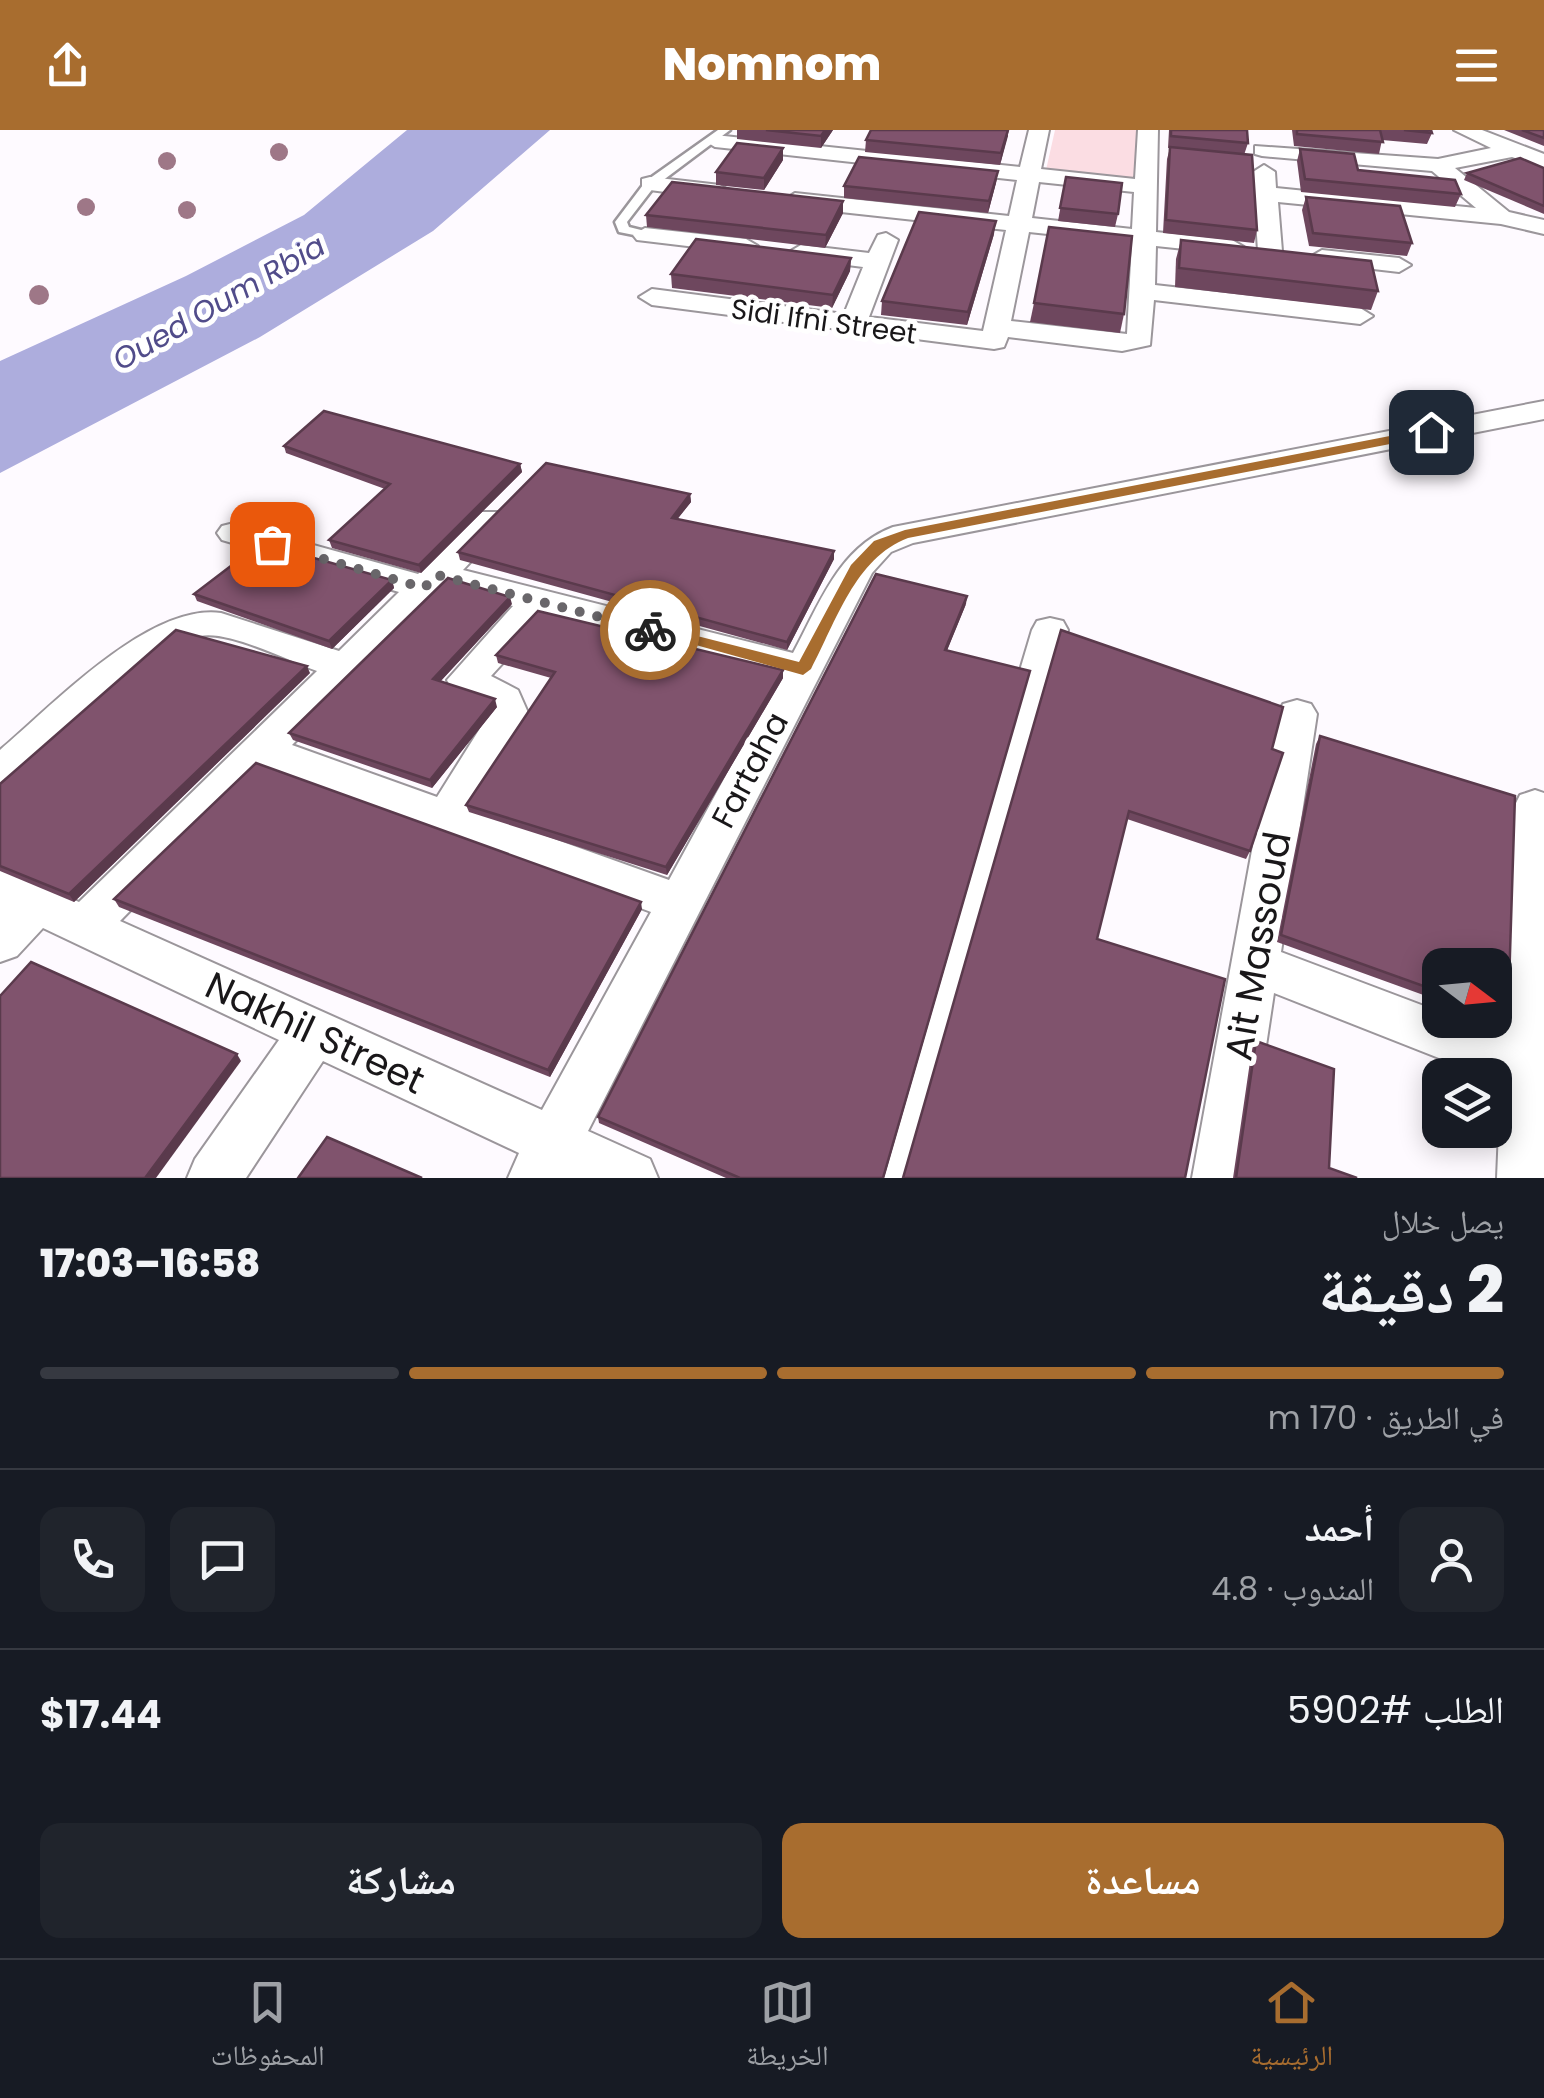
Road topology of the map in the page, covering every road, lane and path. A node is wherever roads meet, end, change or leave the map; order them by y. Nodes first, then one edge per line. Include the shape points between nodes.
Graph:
1 (847, 130) edge
2 (1039, 130) edge
3 (1464, 130) edge
4 (720, 136) edge
5 (1154, 146) edge
6 (1514, 150) junction
7 (1257, 152) edge
8 (1544, 162) edge
9 (1438, 165) junction
10 (1030, 175) junction
11 (819, 178) junction
12 (650, 184) junction
13 (1146, 187) junction
14 (1266, 194) junction
15 (898, 211) junction
16 (1501, 218) junction
17 (1020, 224) junction
18 (1544, 227) edge
19 (644, 235) joint
20 (1144, 238) junction
21 (1270, 251) junction
22 (878, 261) junction
23 (1399, 265) edge
24 (1143, 291) junction
25 (652, 297) dead end
26 (1360, 316) edge
27 (852, 326) junction
28 (998, 333) junction
29 (1544, 410) edge
30 (521, 492) edge
31 (234, 533) dead end
32 (431, 582) junction
33 (539, 601) junction
34 (1050, 630) dead end
35 (345, 667) junction
36 (803, 669) junction
37 (1297, 714) dead end
38 (262, 750) junction
39 (0, 774) edge
40 (1535, 807) dead end
41 (447, 817) junction
42 (18, 896) edge
43 (680, 903) junction
44 (85, 926) junction
45 (0, 942) edge
46 (1255, 964) junction
47 (314, 1032) junction
48 (1536, 1072) edge
49 (545, 1160) edge
50 (214, 1178) edge
51 (631, 1178) edge
52 (896, 1178) edge
53 (1219, 1178) edge
54 (1524, 1178) edge

1 - 11 street
2 - 10 street
3 - 6 street
4 - 11 street
4 - 12 lane
5 - 13 street
6 - 8 street
6 - 9 street
7 - 9 street
7 - 14 street
9 - 16 street
10 - 11 street
10 - 13 street
10 - 17 street
11 - 12 street via 757,196
11 - 15 street
12 - 19 lane via 621,222 623,229
13 - 20 street
14 - 16 street
14 - 21 street
15 - 17 street
15 - 22 street
16 - 18 street
17 - 20 street
17 - 28 street
19 - 22 street
20 - 21 street
20 - 24 street
21 - 23 street
22 - 27 street
24 - 26 street
24 - 28 street, Sidi Ifni Street via 1142,335 1134,342
25 - 27 street, Sidi Ifni Street
27 - 28 street, Sidi Ifni Street via 989,342
29 - 36 street, Fartaha via 905,534 869,552
30 - 32 street
31 - 32 street
32 - 33 street
32 - 35 street
33 - 36 street
33 - 41 street via 466,680 504,700 509,715
34 - 52 street
35 - 38 street
35 - 39 street via 216,626 190,624 155,643
36 - 43 street, Fartaha
37 - 46 street, Ait Massoud
38 - 41 street
38 - 44 street
40 - 48 street
41 - 43 street
42 - 44 street, Nakhil Street
42 - 45 street
43 - 49 street, Fartaha
44 - 47 street, Nakhil Street
46 - 48 street
46 - 53 street, Ait Massoud
47 - 49 street, Nakhil Street
47 - 50 street
48 - 54 street
49 - 51 street, Nakhil Street

